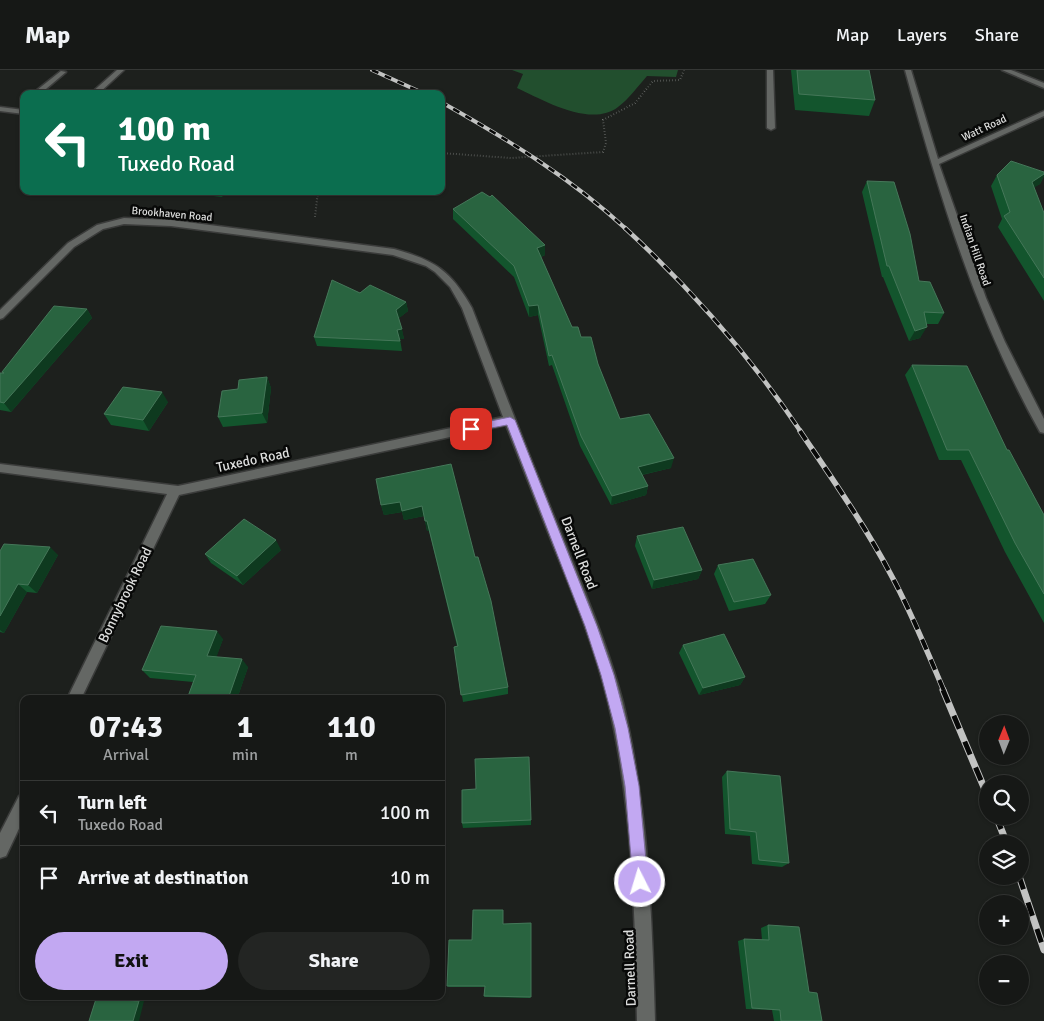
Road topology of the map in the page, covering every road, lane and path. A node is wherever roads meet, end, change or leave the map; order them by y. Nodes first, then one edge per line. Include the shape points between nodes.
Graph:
1 (121, 70) edge
2 (684, 70) edge
3 (770, 70) edge
4 (908, 70) edge
5 (1004, 70) edge
6 (63, 72) dead end
7 (1044, 86) edge
8 (40, 90) edge
9 (98, 90) edge
10 (20, 106) edge
11 (0, 109) edge
12 (14, 111) junction
13 (20, 112) edge
14 (1044, 112) edge
15 (771, 128) dead end
16 (445, 153) edge
17 (934, 164) junction
18 (318, 195) edge
19 (315, 217) dead end
20 (286, 238) joint
21 (0, 316) edge
22 (510, 420) junction
23 (1044, 429) edge
24 (0, 468) edge
25 (175, 490) junction
26 (76, 695) edge
27 (20, 809) edge
28 (0, 850) edge
29 (646, 1021) edge

1 - 9 street
2 - 16 path via 680,80 653,81 635,103 603,120 606,143 603,152 511,158
3 - 15 street
4 - 17 street, Indian Hill Road
5 - 7 street
6 - 8 street
10 - 12 street
11 - 12 street
12 - 13 street
14 - 17 street, Watt Road
17 - 23 street, Indian Hill Road via 988,319
18 - 19 path
20 - 21 street, Brookhaven Road via 155,222 124,221 108,225 66,249
20 - 22 street, Darnell Road via 394,252 418,258 445,274 467,308
22 - 25 street, Tuxedo Road
22 - 29 street, Darnell Road via 591,626 617,710 636,825 643,912
24 - 25 street, Tuxedo Road
25 - 26 street, Bonnybrook Road
27 - 28 street

